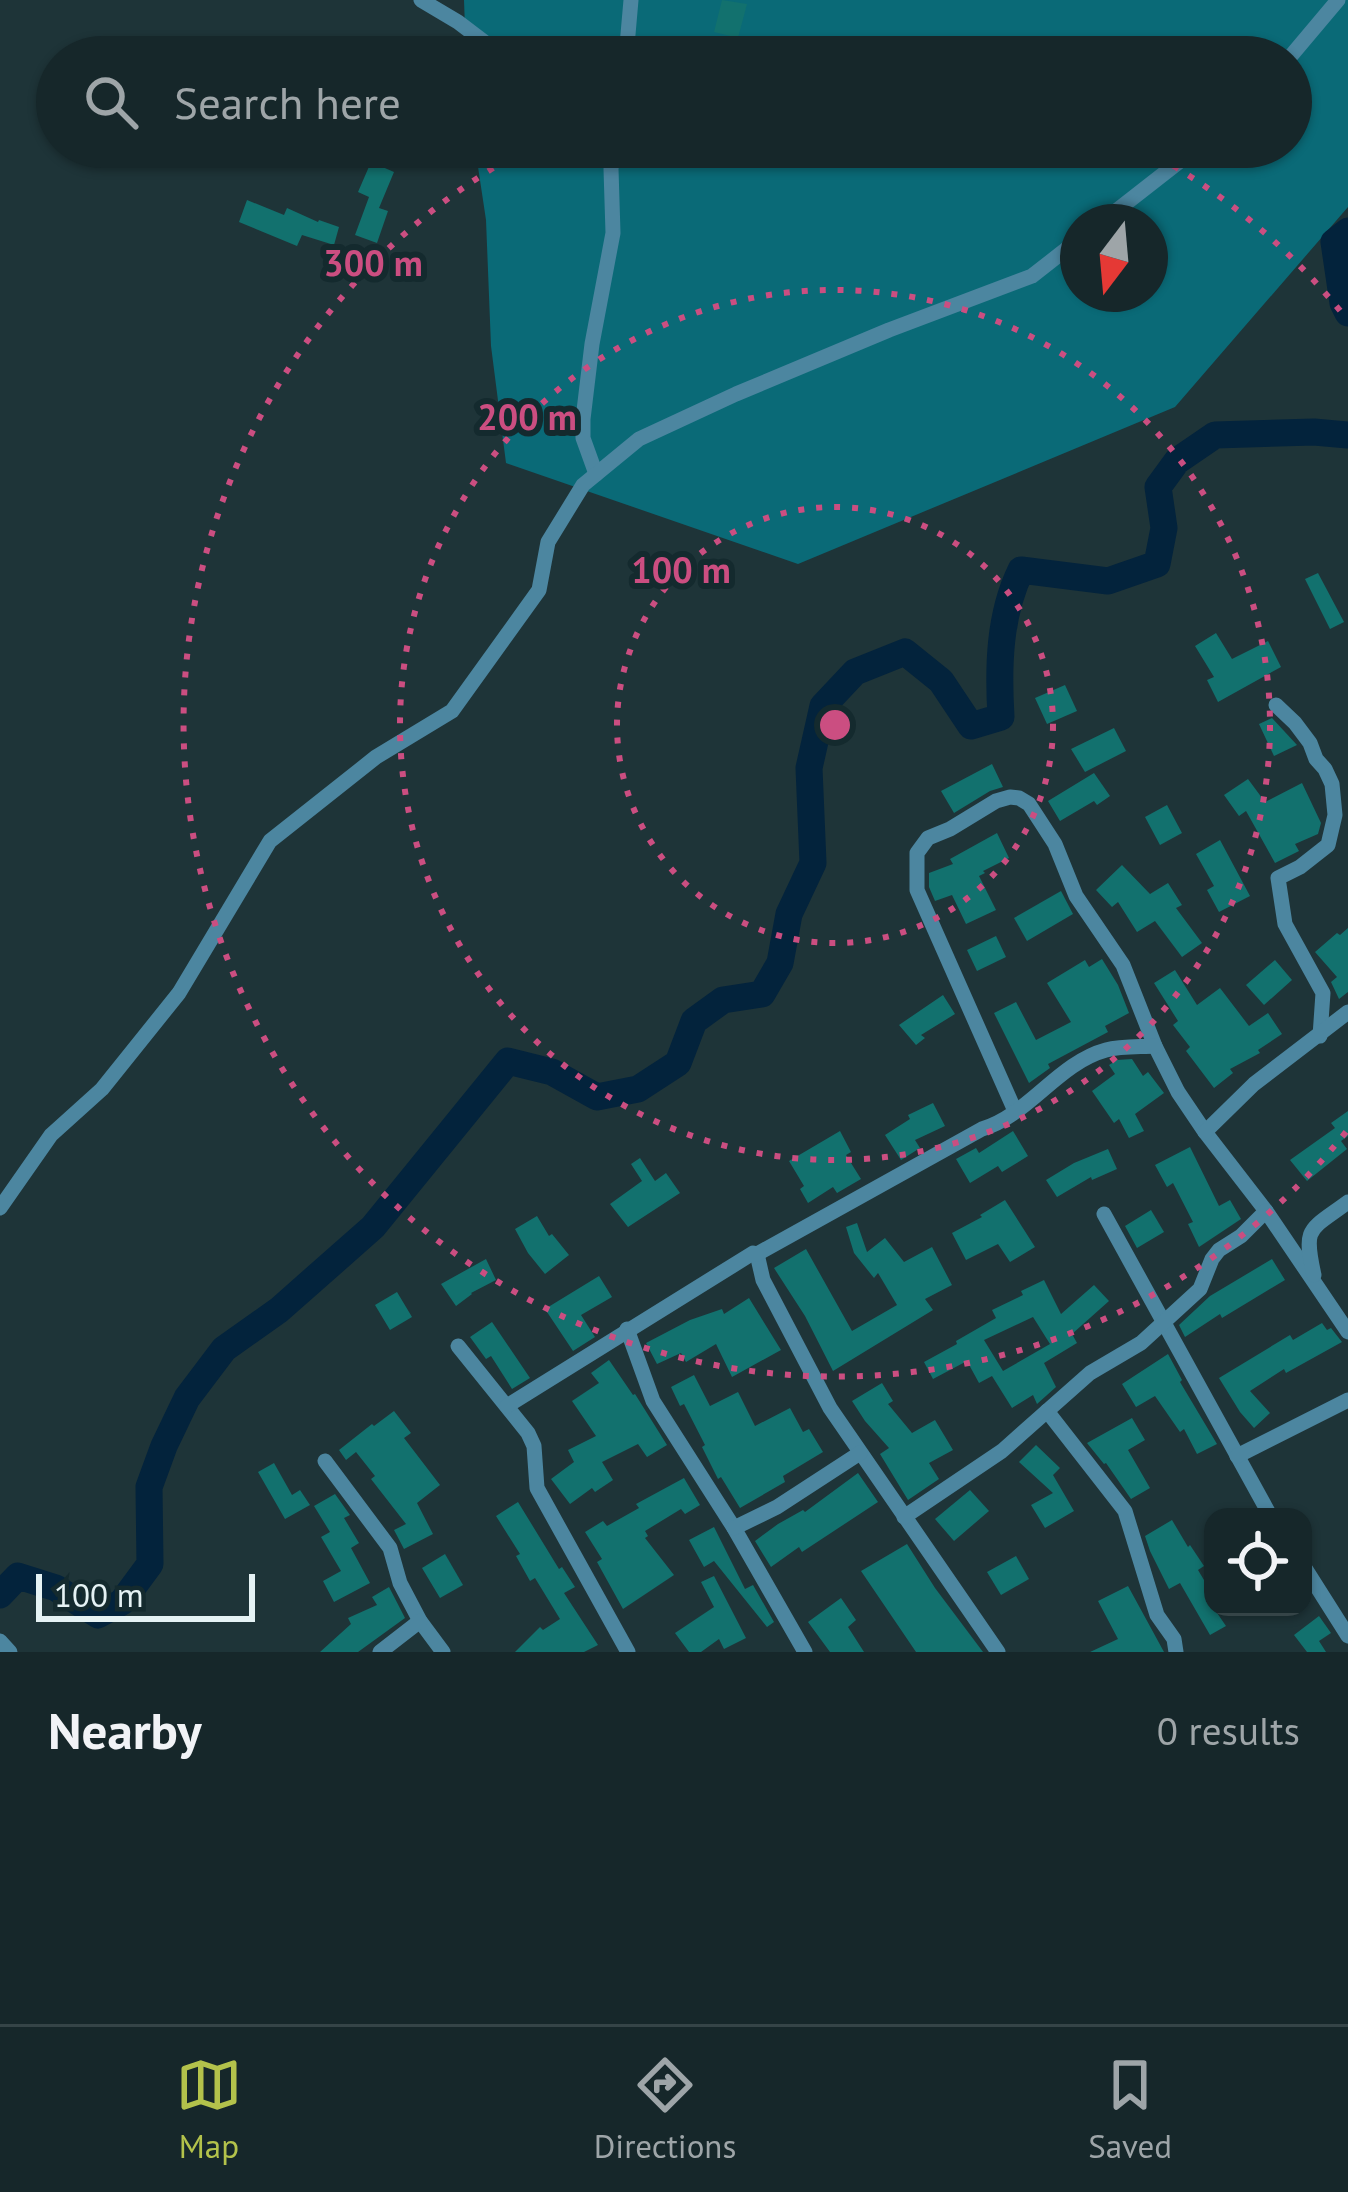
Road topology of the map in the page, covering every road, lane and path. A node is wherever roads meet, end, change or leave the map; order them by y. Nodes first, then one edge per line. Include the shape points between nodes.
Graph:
1 (421, 0) edge
2 (631, 0) edge
3 (1339, 0) edge
4 (476, 36) edge
5 (628, 36) edge
6 (1308, 36) edge
7 (611, 168) edge
8 (1171, 168) edge
9 (1125, 204) edge
10 (1060, 254) edge
11 (596, 474) junction
12 (1276, 705) dead end
13 (1348, 1012) edge
14 (1320, 1036) junction
15 (1155, 1046) junction
16 (1015, 1111) junction
17 (1205, 1132) junction
18 (1348, 1202) edge
19 (0, 1208) edge
20 (1266, 1211) junction
21 (1104, 1214) dead end
22 (757, 1254) junction
23 (1316, 1284) junction
24 (1165, 1322) junction
25 (626, 1330) junction
26 (1348, 1333) edge
27 (458, 1346) dead end
28 (1348, 1400) edge
29 (506, 1406) junction
30 (1047, 1411) junction
31 (860, 1453) junction
32 (1237, 1456) junction
33 (325, 1461) dead end
34 (1266, 1508) edge
35 (904, 1517) junction
36 (734, 1528) junction
37 (1312, 1579) edge
38 (420, 1621) junction
39 (1348, 1636) edge
40 (0, 1641) edge
41 (10, 1652) edge
42 (380, 1652) edge
43 (443, 1652) edge
44 (628, 1652) edge
45 (806, 1652) edge
46 (998, 1652) edge
47 (1176, 1652) edge

1 - 4 street
2 - 5 street
3 - 6 street
7 - 11 street via 614,233 583,419
8 - 9 street
10 - 11 street via 1032,276 639,439
11 - 19 street via 548,542 539,590 452,711 376,757 270,841 178,993 102,1089 51,1135
12 - 14 street via 1332,784 1328,845 1278,878 1285,924 1323,993
13 - 14 street
14 - 17 street
15 - 16 street via 1086,1058
15 - 16 street via 1131,981 1076,896 1055,844 1029,804 996,801 928,838 917,853 917,890
15 - 17 street
16 - 22 street
17 - 20 street
18 - 23 street via 1307,1237
20 - 23 street
20 - 24 street via 1219,1250 1200,1289
21 - 24 street
22 - 25 street
22 - 31 street via 774,1302
23 - 26 street
24 - 30 street
24 - 32 street
25 - 29 street
25 - 36 street via 653,1401
27 - 29 street
28 - 32 street
29 - 44 street via 535,1446 537,1488
30 - 35 street
30 - 47 street via 1125,1511
31 - 35 street
31 - 36 street
32 - 34 street
33 - 38 street via 390,1548
35 - 46 street
36 - 45 street
37 - 39 street
38 - 42 street
38 - 43 street
40 - 41 street

